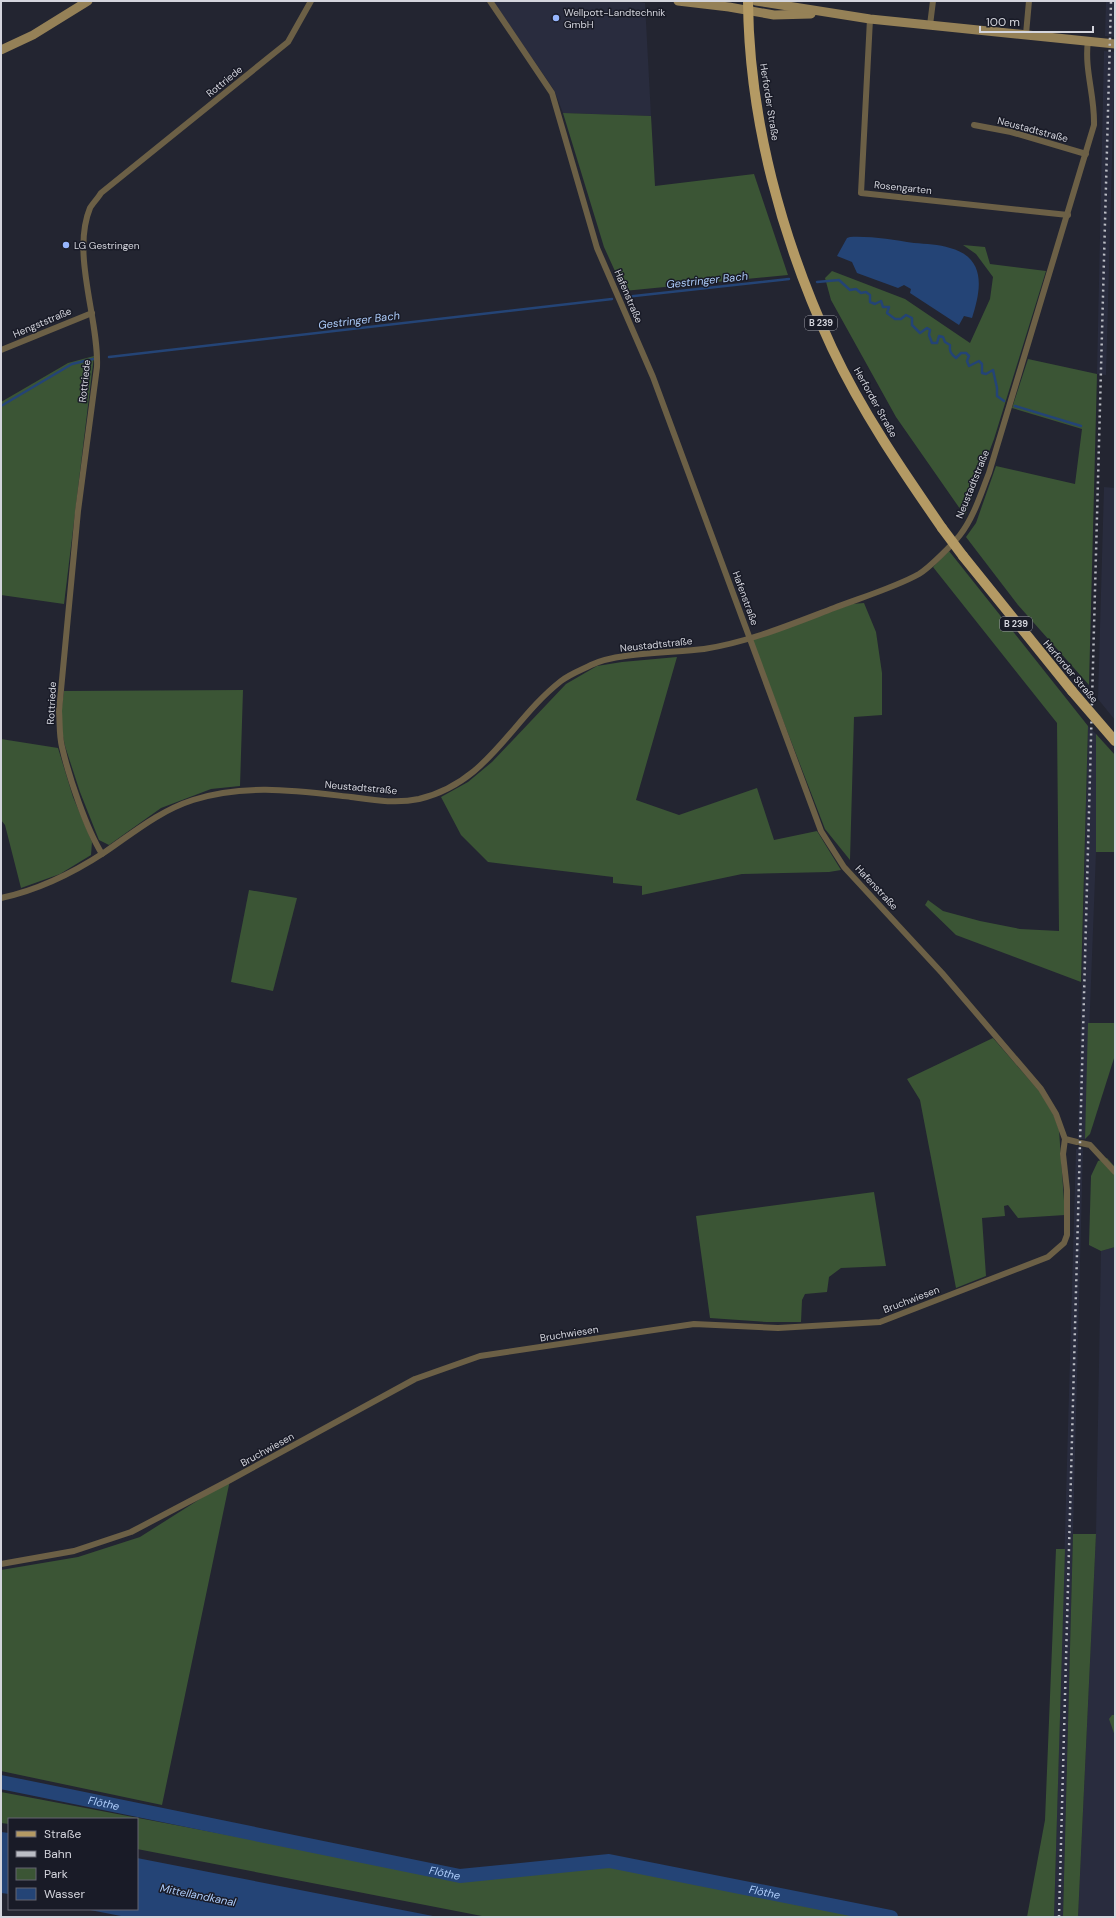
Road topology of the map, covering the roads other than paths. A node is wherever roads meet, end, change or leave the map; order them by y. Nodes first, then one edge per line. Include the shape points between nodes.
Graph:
1 (88, 1) edge
2 (311, 1) edge
3 (490, 1) edge
4 (678, 1) edge
5 (756, 1) edge
6 (933, 1) edge
7 (1029, 1) edge
8 (748, 6) edge
9 (845, 16) junction
10 (870, 19) junction
11 (930, 25) junction
12 (1026, 34) junction
13 (1088, 41) junction
14 (1115, 44) edge
15 (1, 50) edge
16 (974, 125) dead end
17 (1086, 154) junction
18 (1068, 215) junction
19 (92, 313) junction
20 (1, 350) edge
21 (750, 639) junction
22 (1115, 742) edge
23 (102, 854) junction
24 (1, 898) edge
25 (1066, 1139) junction
26 (1115, 1172) edge
27 (1, 1564) edge

1 - 15 main road via 33,35
2 - 19 street, Rottriede via 288,42 101,193 90,208 85,230 84,265
3 - 21 street, Hafenstraße via 552,93 597,248 653,377
4 - 8 main road via 729,7
5 - 9 main road
6 - 11 street
7 - 12 street
8 - 9 main road via 774,15
8 - 22 main road, Herforder Straße / B 239, bridge via 752,77 767,160 799,269 833,349 897,463 942,528
9 - 10 main road
10 - 11 main road
10 - 18 street, Rosengarten via 861,193
11 - 12 main road
12 - 13 main road
13 - 14 main road
13 - 17 street, Neustadtstraße via 1086,56 1095,108 1094,124
16 - 17 street, Neustadtstraße via 1011,132
17 - 18 street, Neustadtstraße
18 - 21 street, Neustadtstraße via 989,473 970,520 960,535 920,573
19 - 20 street, Hengststraße
19 - 23 street, Rottriede via 98,348 97,367 78,511 59,730 76,792
21 - 23 street, Neustadtstraße via 706,649 596,662 563,680 541,700 488,760 466,778 434,795 393,802 273,789 216,793 189,801 152,819
21 - 25 street, Hafenstraße via 821,830 844,867 942,973 1041,1088 1056,1114
23 - 24 street, Neustadtstraße via 35,889
25 - 26 street via 1090,1145
25 - 27 street, Bruchwiesen via 1063,1154 1067,1190 1066,1235 1064,1243 1048,1257 880,1322 778,1328 694,1324 480,1356 415,1379 131,1532 74,1551

